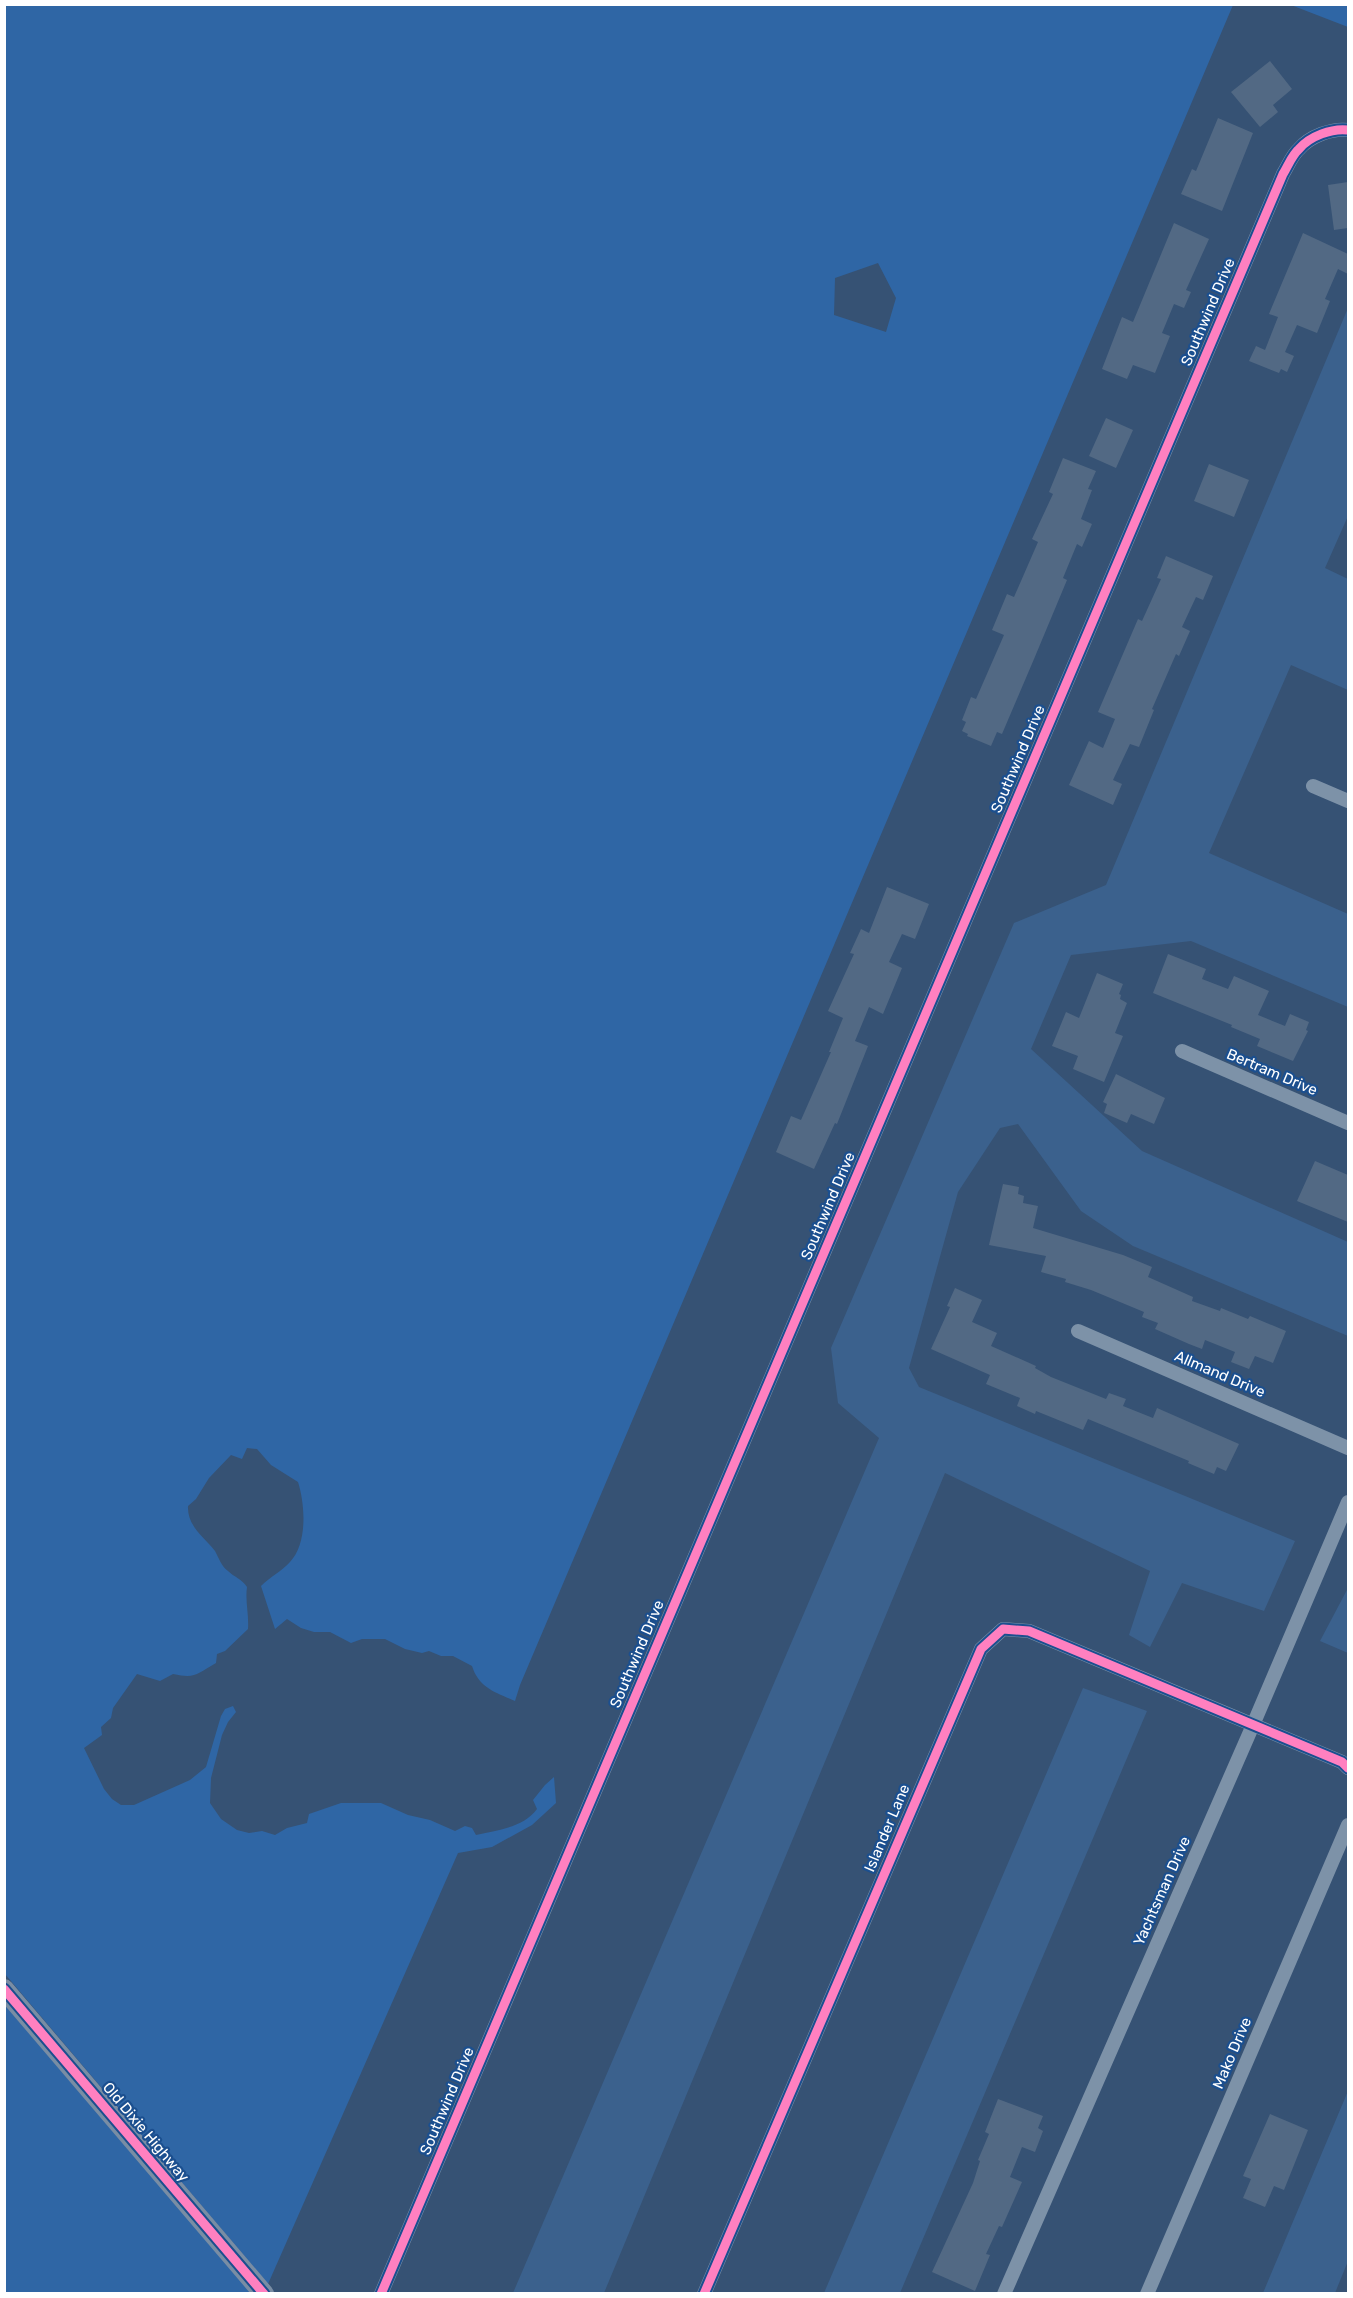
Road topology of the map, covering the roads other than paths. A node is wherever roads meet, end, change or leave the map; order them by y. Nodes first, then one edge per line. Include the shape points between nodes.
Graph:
1 (1348, 130) edge
2 (1312, 786) dead end
3 (1348, 801) edge
4 (1182, 1051) dead end
5 (1348, 1123) edge
6 (1078, 1331) dead end
7 (1348, 1448) edge
8 (1348, 1502) edge
9 (1253, 1725) junction
10 (1348, 1768) edge
11 (1348, 1825) edge
12 (4, 1989) edge
13 (264, 2294) edge
14 (381, 2294) edge
15 (704, 2294) edge
16 (1004, 2294) edge
17 (1147, 2294) edge

1 - 14 street, Southwind Drive via 1331,131 1299,149 1278,185
2 - 3 street
4 - 5 street, Bertram Drive
6 - 7 street, Allmand Drive
8 - 9 street, Yachtsman Drive
9 - 10 street
9 - 15 street, Islander Lane via 1029,1631 1003,1629 981,1649
9 - 16 street, Yachtsman Drive
11 - 17 street, Mako Drive
12 - 13 street, Old Dixie Highway

